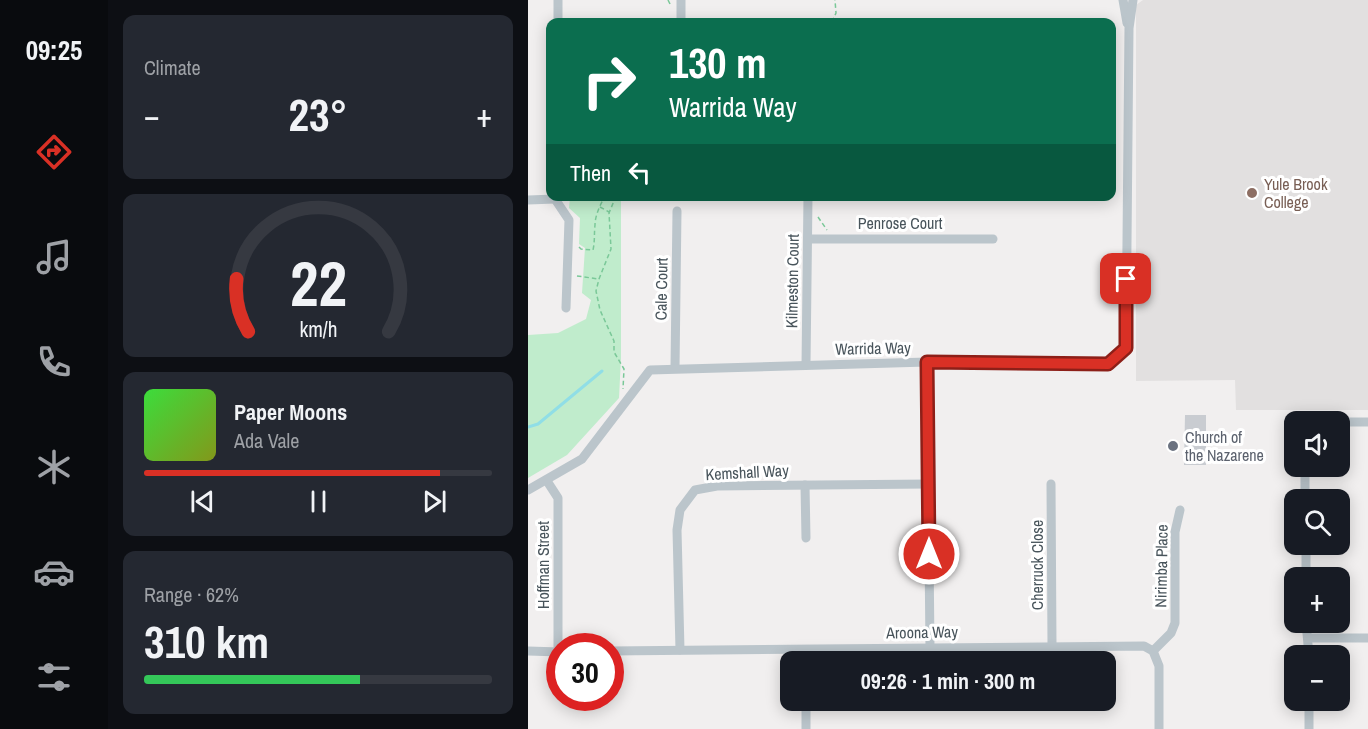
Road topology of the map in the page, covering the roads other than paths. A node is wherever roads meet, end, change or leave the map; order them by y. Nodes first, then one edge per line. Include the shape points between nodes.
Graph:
1 (558, 0) edge
2 (681, 0) edge
3 (1123, 0) edge
4 (1133, 0) edge
5 (558, 18) edge
6 (681, 18) edge
7 (1129, 28) junction
8 (546, 199) edge
9 (528, 200) edge
10 (557, 201) edge
11 (808, 201) edge
12 (677, 211) dead end
13 (808, 239) junction
14 (993, 239) dead end
15 (566, 308) dead end
16 (927, 362) junction
17 (806, 365) junction
18 (675, 368) junction
19 (1350, 422) edge
20 (1368, 422) edge
21 (547, 481) junction
22 (929, 484) junction
23 (1051, 484) dead end
24 (805, 485) junction
25 (528, 490) edge
26 (1180, 510) dead end
27 (806, 538) dead end
28 (559, 633) edge
29 (1307, 633) edge
30 (1368, 638) edge
31 (1308, 639) junction
32 (1052, 645) junction
33 (1308, 645) edge
34 (930, 647) junction
35 (680, 650) junction
36 (805, 650) joint
37 (528, 651) edge
38 (624, 651) edge
39 (1153, 651) junction
40 (546, 652) edge
41 (806, 711) edge
42 (1310, 711) edge
43 (806, 729) edge
44 (1159, 729) edge
45 (1310, 729) edge

1 - 5 street
2 - 6 street
3 - 7 street, Warrida Way
4 - 7 street, Warrida Way
7 - 16 street, Warrida Way via 1126,348 1108,364
8 - 9 street
10 - 15 street via 569,220
11 - 13 street, Kilmeston Court
12 - 18 street, Cale Court
13 - 14 street, Penrose Court
13 - 17 street, Kilmeston Court
16 - 17 street, Warrida Way
16 - 22 street
17 - 18 street, Warrida Way
18 - 21 street, Warrida Way via 650,370 582,459
19 - 20 street
21 - 25 street, Warrida Way
21 - 28 street, Hoffman Street via 558,498
22 - 24 street, Kemshall Way
22 - 34 street
23 - 32 street, Cherruck Close
24 - 27 street
24 - 35 street, Kemshall Way via 695,490 680,510 677,530
26 - 39 street, Nirimba Place via 1175,532 1175,623 1171,633
29 - 31 street
30 - 31 street
31 - 33 street
32 - 34 street, Aroona Way
32 - 39 street, Aroona Way via 1144,646
34 - 36 street, Aroona Way
35 - 36 street, Aroona Way
35 - 38 street, Aroona Way
37 - 40 street
39 - 44 street via 1159,666
41 - 43 street
42 - 45 street

